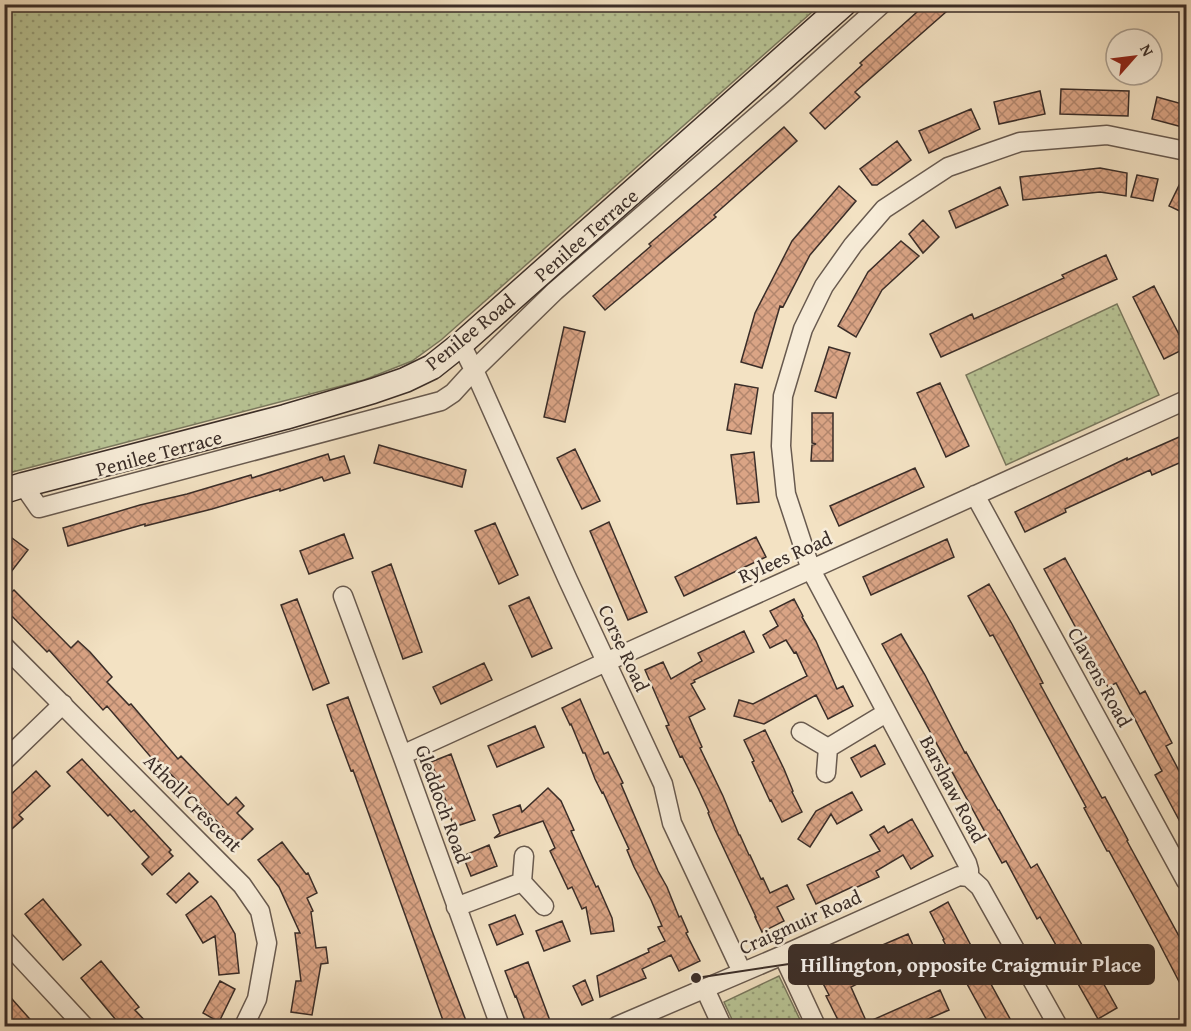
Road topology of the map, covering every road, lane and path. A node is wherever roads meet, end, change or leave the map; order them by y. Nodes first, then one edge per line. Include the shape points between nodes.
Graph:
1 (844, 4) edge
2 (882, 4) edge
3 (1186, 152) edge
4 (460, 344) junction
5 (474, 370) junction
6 (1186, 400) edge
7 (14, 488) edge
8 (975, 495) junction
9 (811, 570) junction
10 (343, 596) dead end
11 (4, 646) edge
12 (606, 662) junction
13 (63, 704) junction
14 (886, 713) junction
15 (801, 732) dead end
16 (828, 748) junction
17 (402, 755) junction
18 (4, 761) edge
19 (826, 773) dead end
20 (524, 856) dead end
21 (969, 877) junction
22 (1186, 881) edge
23 (522, 882) junction
24 (544, 906) dead end
25 (456, 907) junction
26 (4, 940) edge
27 (783, 955) junction
28 (742, 972) junction
29 (705, 989) junction
30 (84, 1026) edge
31 (244, 1026) edge
32 (500, 1026) edge
33 (617, 1026) edge
34 (722, 1026) edge
35 (816, 1026) edge
36 (1058, 1026) edge

1 - 4 street, Penilee Road
2 - 5 street, Penilee Terrace via 555,291
3 - 9 street, Barshaw Road via 1107,135 1020,142 948,167 884,209 824,286 803,329 783,396 781,446 786,494
4 - 5 street, Corse Road
4 - 7 street, Penilee Road via 432,367 373,391
5 - 7 street, Penilee Terrace via 441,401 39,508
5 - 12 street, Corse Road
6 - 8 street, Rylees Road
8 - 9 street, Rylees Road
8 - 22 street, Clavens Road
9 - 12 street, Rylees Road
9 - 14 street, Barshaw Road
10 - 17 street, Gleddoch Road
11 - 13 street, Atholl Crescent
12 - 17 street, Rylees Road
12 - 28 street, Corse Road via 663,784 672,822
13 - 18 street
13 - 31 street, Atholl Crescent via 242,885 260,911 267,943 257,999
14 - 16 street
14 - 21 street, Barshaw Road via 967,863
15 - 16 street
16 - 19 street
17 - 25 street, Gleddoch Road
20 - 23 street
21 - 27 street, Craigmuir Road via 959,876
21 - 36 street, Barshaw Road via 980,888
23 - 24 street
23 - 25 street
25 - 32 street, Gleddoch Road
26 - 30 street
27 - 28 street, Craigmuir Road
27 - 35 street
28 - 29 street, Craigmuir Road
29 - 33 street, Craigmuir Road
29 - 34 street

